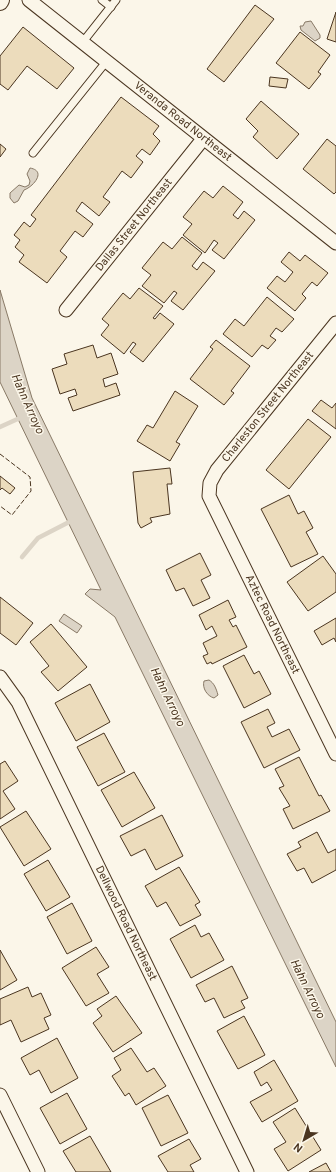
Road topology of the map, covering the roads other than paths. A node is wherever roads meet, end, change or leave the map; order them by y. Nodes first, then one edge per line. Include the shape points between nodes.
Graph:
1 (29, 0) edge
2 (102, 0) edge
3 (116, 0) edge
4 (111, 7) junction
5 (82, 43) junction
6 (106, 62) junction
7 (203, 139) junction
8 (33, 153) dead end
9 (336, 243) edge
10 (66, 310) dead end
11 (336, 323) edge
12 (209, 496) joint
13 (0, 677) edge
14 (336, 754) edge
15 (0, 1095) edge
16 (38, 1172) edge
17 (247, 1172) edge

1 - 5 street, Veranda Road Northeast
2 - 4 lane
3 - 4 lane
4 - 5 lane
5 - 6 street, Veranda Road Northeast
6 - 7 street, Veranda Road Northeast
6 - 8 lane
7 - 9 street, Veranda Road Northeast
7 - 10 street, Dallas Street Northeast
11 - 12 street, Charleston Street Northeast via 217,470 210,483
12 - 14 street, Aztec Road Northeast
13 - 17 street, Dellwood Road Northeast via 18,702
15 - 16 street

